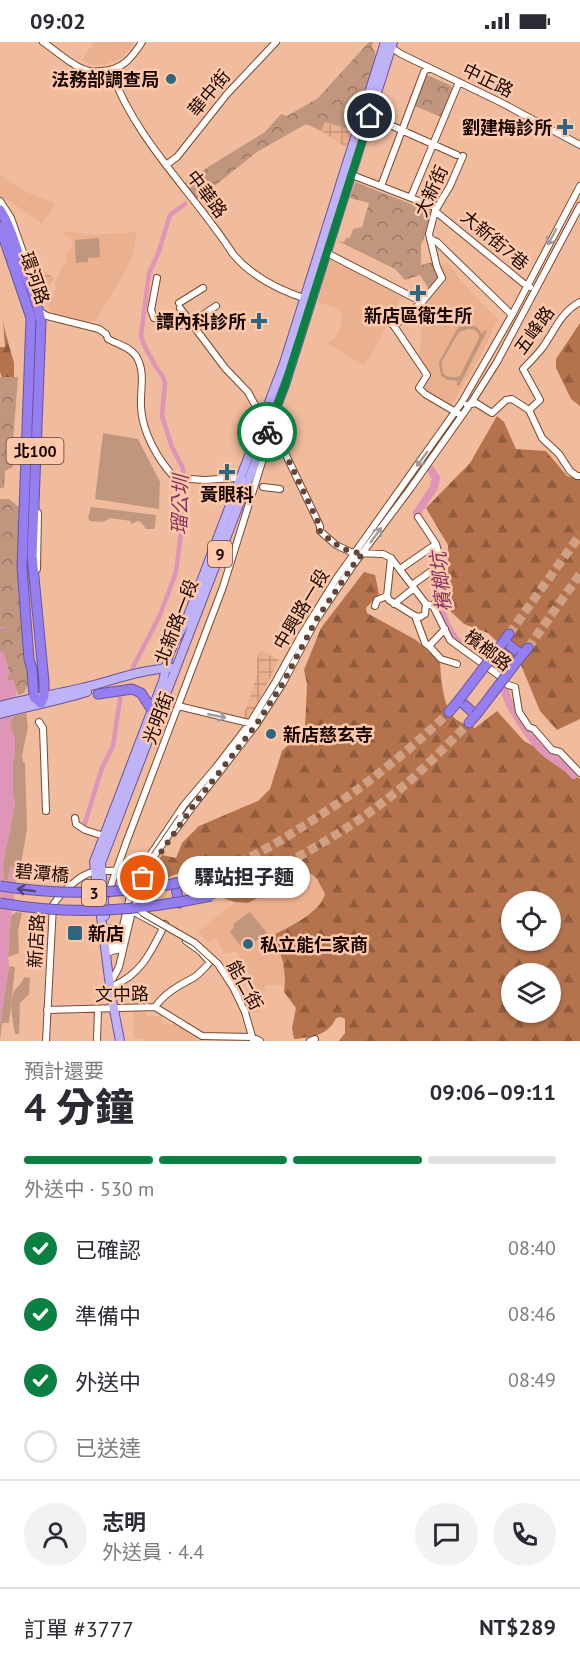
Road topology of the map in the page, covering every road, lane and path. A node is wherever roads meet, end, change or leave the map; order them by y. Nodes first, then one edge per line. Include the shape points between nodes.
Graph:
1 (43, 42) edge
2 (142, 42) edge
3 (276, 42) edge
4 (388, 43) edge
5 (428, 68) junction
6 (111, 71) junction
7 (459, 82) junction
8 (370, 116) junction
9 (402, 130) junction
10 (433, 144) junction
11 (580, 145) edge
12 (166, 165) junction
13 (352, 175) junction
14 (381, 186) junction
15 (580, 186) edge
16 (411, 197) junction
17 (0, 201) edge
18 (580, 206) edge
19 (436, 209) junction
20 (0, 210) edge
21 (0, 227) edge
22 (430, 239) junction
23 (327, 253) junction
24 (157, 278) dead end
25 (30, 282) junction
26 (527, 285) junction
27 (203, 288) dead end
28 (536, 290) junction
29 (308, 299) junction
30 (422, 302) junction
31 (580, 302) edge
32 (216, 306) dead end
33 (39, 311) junction
34 (512, 315) junction
35 (387, 319) dead end
36 (191, 323) junction
37 (394, 326) junction
38 (465, 404) junction
39 (529, 411) junction
40 (455, 412) junction
41 (462, 416) junction
42 (268, 418) junction
43 (260, 437) junction
44 (580, 469) edge
45 (570, 471) junction
46 (580, 476) edge
47 (247, 482) junction
48 (263, 487) dead end
49 (280, 489) dead end
50 (418, 517) dead end
51 (24, 537) junction
52 (436, 544) junction
53 (353, 553) junction
54 (363, 553) junction
55 (23, 557) junction
56 (391, 558) junction
57 (437, 567) junction
58 (400, 569) junction
59 (413, 587) junction
60 (387, 596) junction
61 (394, 604) junction
62 (430, 605) junction
63 (375, 606) dead end
64 (415, 616) junction
65 (445, 629) junction
66 (429, 646) junction
67 (32, 651) dead end
68 (169, 655) junction
69 (457, 664) dead end
70 (150, 670) junction
71 (170, 671) junction
72 (187, 683) junction
73 (105, 687) junction
74 (98, 694) dead end
75 (36, 700) junction
76 (459, 700) junction
77 (0, 706) edge
78 (178, 706) junction
79 (152, 710) junction
80 (449, 712) tunnel mouth
81 (0, 714) edge
82 (476, 715) junction
83 (39, 722) dead end
84 (469, 723) tunnel mouth
85 (253, 724) junction
86 (580, 773) edge
87 (190, 804) junction
88 (46, 811) dead end
89 (75, 819) dead end
90 (104, 836) junction
91 (117, 870) junction
92 (98, 872) junction
93 (188, 880) tunnel mouth
94 (175, 883) junction
95 (0, 886) edge
96 (211, 896) tunnel mouth
97 (0, 903) edge
98 (105, 903) junction
99 (179, 903) junction
100 (131, 912) junction
101 (164, 926) junction
102 (107, 928) junction
103 (123, 930) junction
104 (125, 943) junction
105 (108, 950) junction
106 (113, 982) junction
107 (115, 1007) junction
108 (155, 1007) junction
109 (98, 1009) junction
110 (47, 1010) junction
111 (253, 1039) edge
112 (46, 1041) edge
113 (97, 1041) edge
114 (122, 1041) edge
115 (260, 1041) edge

1 - 6 street via 82,69
2 - 6 street via 128,61
3 - 12 street, 華中街
4 - 5 street, 中正路
4 - 8 main road, 北新路一段 / 9
4 - 29 main road, 北新路一段 / 9
5 - 7 street, 中正路
5 - 9 street
6 - 12 street, 中華路 via 128,109
7 - 10 street
7 - 11 street, 中正路
8 - 9 street
8 - 13 main road, 北新路一段 / 9
9 - 10 street
9 - 14 street
10 - 16 street
10 - 19 street, 大新街 via 460,156 450,186
12 - 29 street, 中華路 via 238,260 266,281
13 - 14 street, 大新街7巷
13 - 23 main road, 北新路一段 / 9
14 - 16 street, 大新街7巷
15 -> 26 street, 中興路一段
16 - 19 street, 大新街7巷
17 - 25 street, 環河路 via 11,218
18 - 28 street, 中興路一段
19 - 22 street, 大新街
19 - 26 street, 大新街7巷
20 - 25 highway, 環河路 / 北100
21 - 51 highway, 環河路 / 北100 via 31,318
22 - 30 street, 大新街 via 442,278
22 - 34 street
23 - 29 main road, 北新路一段 / 9
23 - 30 street
24 - 36 street via 154,318 174,326
25 - 33 highway, 環河路 / 北100
26 - 28 street, 大新街7巷
26 - 34 street, 中興路一段
27 - 36 street via 179,305
28 - 38 street, 中興路一段 via 496,362
29 - 42 main road, 北新路一段 / 9 via 285,385
30 - 37 street
31 - 39 street, 五峰路 via 561,317 523,369 540,400
32 - 36 street
33 - 47 street via 99,329 135,355 142,372 142,419 165,468 175,478 235,478
33 - 75 highway, 環河路 / 北100 via 32,556
34 - 38 street, 中興路一段
35 - 37 street
36 - 42 street via 248,392 260,414
37 - 40 street via 427,375 419,388
38 - 39 street via 476,403 492,412 512,399
38 - 40 street, 中興路一段
38 - 41 street, 中興路一段
39 - 45 street via 542,438
40 - 41 street
40 -> 53 street, 中興路一段
54 -> 41 street, 中興路一段
42 - 43 main road, 北新路一段 / 9
43 - 47 main road, 北新路一段 / 9
43 - 47 street, 光明街 via 267,446
43 - 53 street via 279,446 286,455 320,531
44 - 45 street
45 - 46 street
47 - 68 main road, 北新路一段 / 9
47 - 71 main road, 北新路一段 / 9
47 - 72 street, 光明街 via 234,554
48 - 49 street
50 - 52 street
51 - 55 highway, 環河路 / 北100
51 - 75 highway, 北100
52 - 57 street
52 - 58 street
53 - 54 street
53 - 85 street, 中興路一段 via 302,634
54 - 56 street
54 - 85 street, 中興路一段 via 316,620 283,683
55 - 67 highway
55 - 75 highway, 北100 via 23,591
56 - 58 street, 檳榔路
56 - 60 street
57 - 59 street
57 - 62 street via 437,600
58 - 59 street, 檳榔路
59 - 61 street
59 - 62 street, 檳榔路
60 - 61 street
60 - 63 street via 377,600
61 - 64 street
62 - 64 street via 425,614
62 - 65 street, 檳榔路
64 - 66 street
65 - 66 street
65 - 86 street, 檳榔路 via 450,640 515,687 519,712 529,727
66 - 69 street via 441,659
68 - 70 main road
68 - 71 main road, 北新路一段 / 9
70 - 71 main road
70 - 75 main road
71 - 72 street via 177,680
71 - 73 main road
71 - 79 main road, 北新路一段 / 9
71 - 92 main road, 北新路一段 / 9
72 - 78 street, 光明街
73 - 75 main road via 53,702
73 - 79 main road via 134,685 146,695
74 - 79 highway via 132,689 141,693
75 - 77 main road
75 - 81 main road
76 - 80 highway
76 - 82 highway
76 - 82 highway, bridge via 506,638 525,652
78 -> 85 street
78 - 91 street, 光明街
79 - 90 main road, 北新路一段 / 9
82 - 84 highway
83 - 88 street via 43,728
85 - 87 street, 中興路一段
87 - 100 street, 中興路一段 via 143,878
87 - 111 street, 能仁街, bridge via 140,878 136,903 143,913 195,943 225,974 245,1012
89 - 90 street via 83,829
90 - 92 main road, 北新路一段 / 9 via 94,862
91 - 92 street
91 - 98 street, 光明街
92 - 98 main road, 9
92 - 105 main road, 9
92 - 110 street, 新店路 via 85,875 53,905
93 - 94 highway, 碧潭橋 / 3, bridge
94 -> 95 highway, 碧潭橋 / 3, bridge via 95,893
94 - 99 highway, bridge
96 - 99 highway, 碧潭橋 / 3, bridge
97 - 99 highway, 碧潭橋 / 3, bridge via 88,912
98 - 102 main road, 9
100 - 101 street
100 - 103 street, 中興路一段
100 - 104 street, 中興路一段
101 - 106 street via 148,957 126,981
101 - 108 street via 210,962 195,977 166,993
102 - 103 street
102 - 105 main road, 9
103 - 105 street, 中興路一段 via 119,943
104 - 105 street via 120,949
104 - 106 street, 中興路一段
105 - 106 main road, 9
105 - 107 main road, 9
106 - 107 main road, 9
107 - 108 street, 文中路
107 - 109 street, 文中路
107 - 114 main road, 9
108 - 111 street, 文中路 via 202,1036
109 - 110 street, 文中路
109 - 113 street
110 - 112 street, 新店路
111 - 115 street, 文中路

